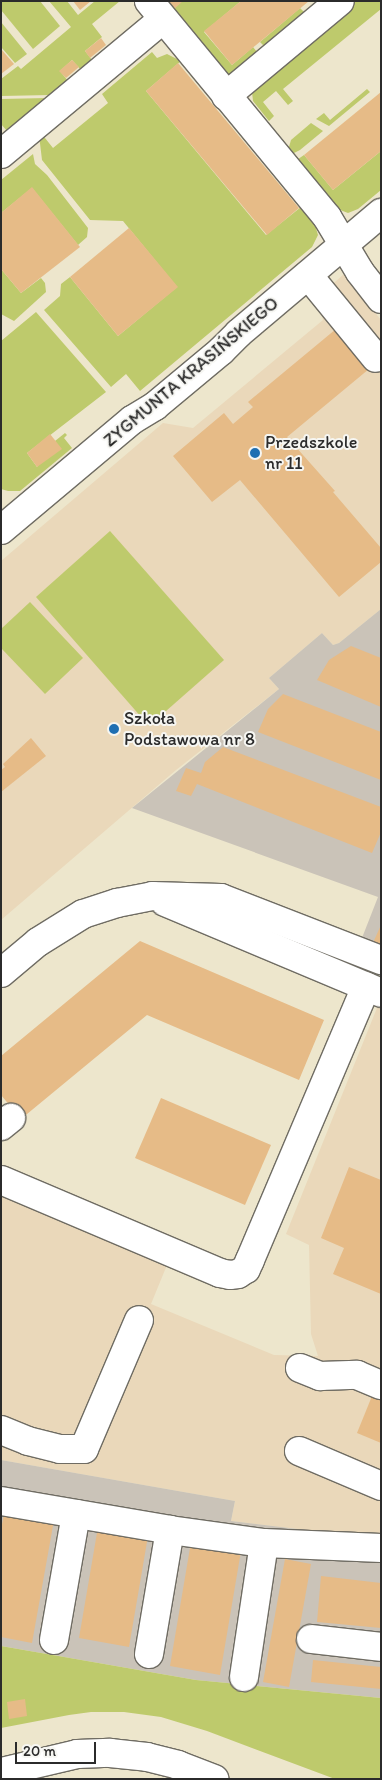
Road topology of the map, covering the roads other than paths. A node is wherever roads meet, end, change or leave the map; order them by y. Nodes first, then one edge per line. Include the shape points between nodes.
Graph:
1 (340, 1) edge
2 (156, 10) edge
3 (226, 96) junction
4 (1, 154) edge
5 (381, 213) edge
6 (343, 245) junction
7 (308, 275) junction
8 (381, 299) edge
9 (376, 358) dead end
10 (4, 523) edge
11 (152, 896) junction
12 (381, 960) edge
13 (1, 973) edge
14 (374, 990) edge
15 (1, 1180) edge
16 (139, 1320) dead end
17 (300, 1368) dead end
18 (381, 1385) edge
19 (1, 1430) edge
20 (299, 1451) dead end
21 (381, 1486) edge
22 (1, 1501) edge
23 (76, 1514) junction
24 (170, 1530) junction
25 (264, 1543) junction
26 (381, 1548) edge
27 (311, 1639) dead end
28 (54, 1640) dead end
29 (381, 1647) edge
30 (149, 1654) dead end
31 (244, 1677) dead end
32 (1, 1772) edge
33 (214, 1779) edge

1 - 3 street
2 - 3 street
2 - 4 street
3 - 6 street via 326,217
5 - 6 street, ZYGMUNTA KRASIŃSKIEGO
6 - 7 street, ZYGMUNTA KRASIŃSKIEGO
6 - 8 street
7 - 9 street
7 - 10 street, ZYGMUNTA KRASIŃSKIEGO via 155,406 132,420
11 - 12 street via 221,898
11 - 13 street via 83,914 38,942
11 - 14 street
14 - 15 street via 246,1269 238,1274 220,1273
16 - 19 street via 84,1450 28,1442
17 - 18 street via 320,1376 357,1375
20 - 21 street
22 - 23 street
23 - 24 street
23 - 28 street
24 - 25 street
24 - 30 street
25 - 26 street
25 - 31 street
27 - 29 street
32 - 33 street via 77,1754 110,1753 147,1757

